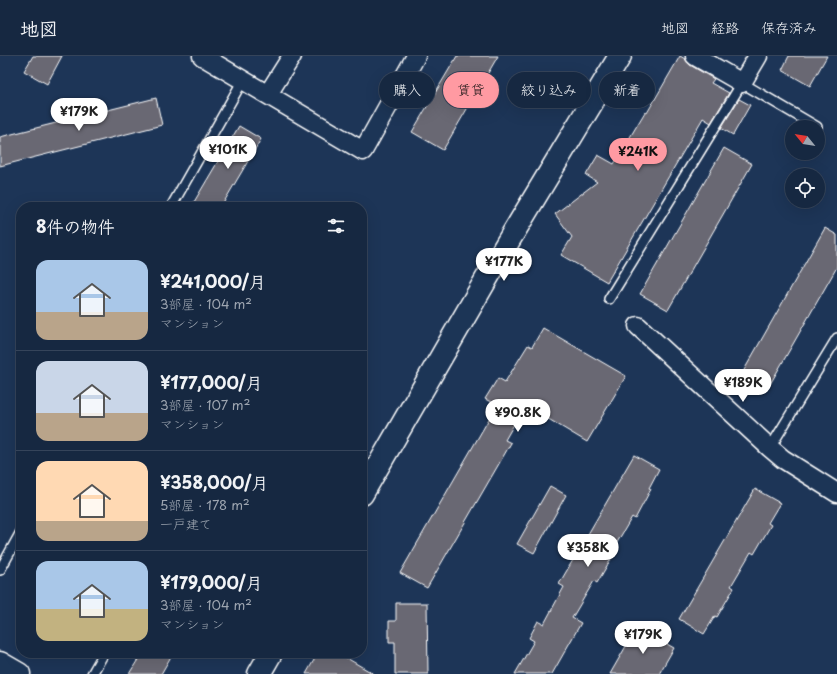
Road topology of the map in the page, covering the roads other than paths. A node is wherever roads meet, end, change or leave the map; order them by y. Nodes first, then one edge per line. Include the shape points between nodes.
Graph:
1 (202, 56) edge
2 (292, 56) edge
3 (416, 56) edge
4 (620, 56) edge
5 (695, 56) edge
6 (758, 56) edge
7 (243, 80) junction
8 (742, 83) junction
9 (268, 94) junction
10 (805, 120) edge
11 (174, 202) edge
12 (609, 299) dead end
13 (638, 326) dead end
14 (837, 338) edge
15 (770, 448) junction
16 (367, 485) edge
17 (837, 492) edge
18 (16, 541) edge
19 (0, 570) edge
20 (101, 658) edge
21 (268, 658) edge
22 (0, 663) edge
23 (19, 674) edge
24 (92, 674) edge
25 (259, 674) edge

1 - 7 street
2 - 9 street
3 - 9 street via 363,151
4 - 16 street via 506,245
5 - 8 street
6 - 8 street
7 - 9 street
7 - 11 lane
8 - 10 lane
8 - 12 lane
13 - 15 street
14 - 15 lane
15 - 17 street via 783,459
18 - 19 lane
20 - 24 lane
21 - 25 street
22 - 23 street

